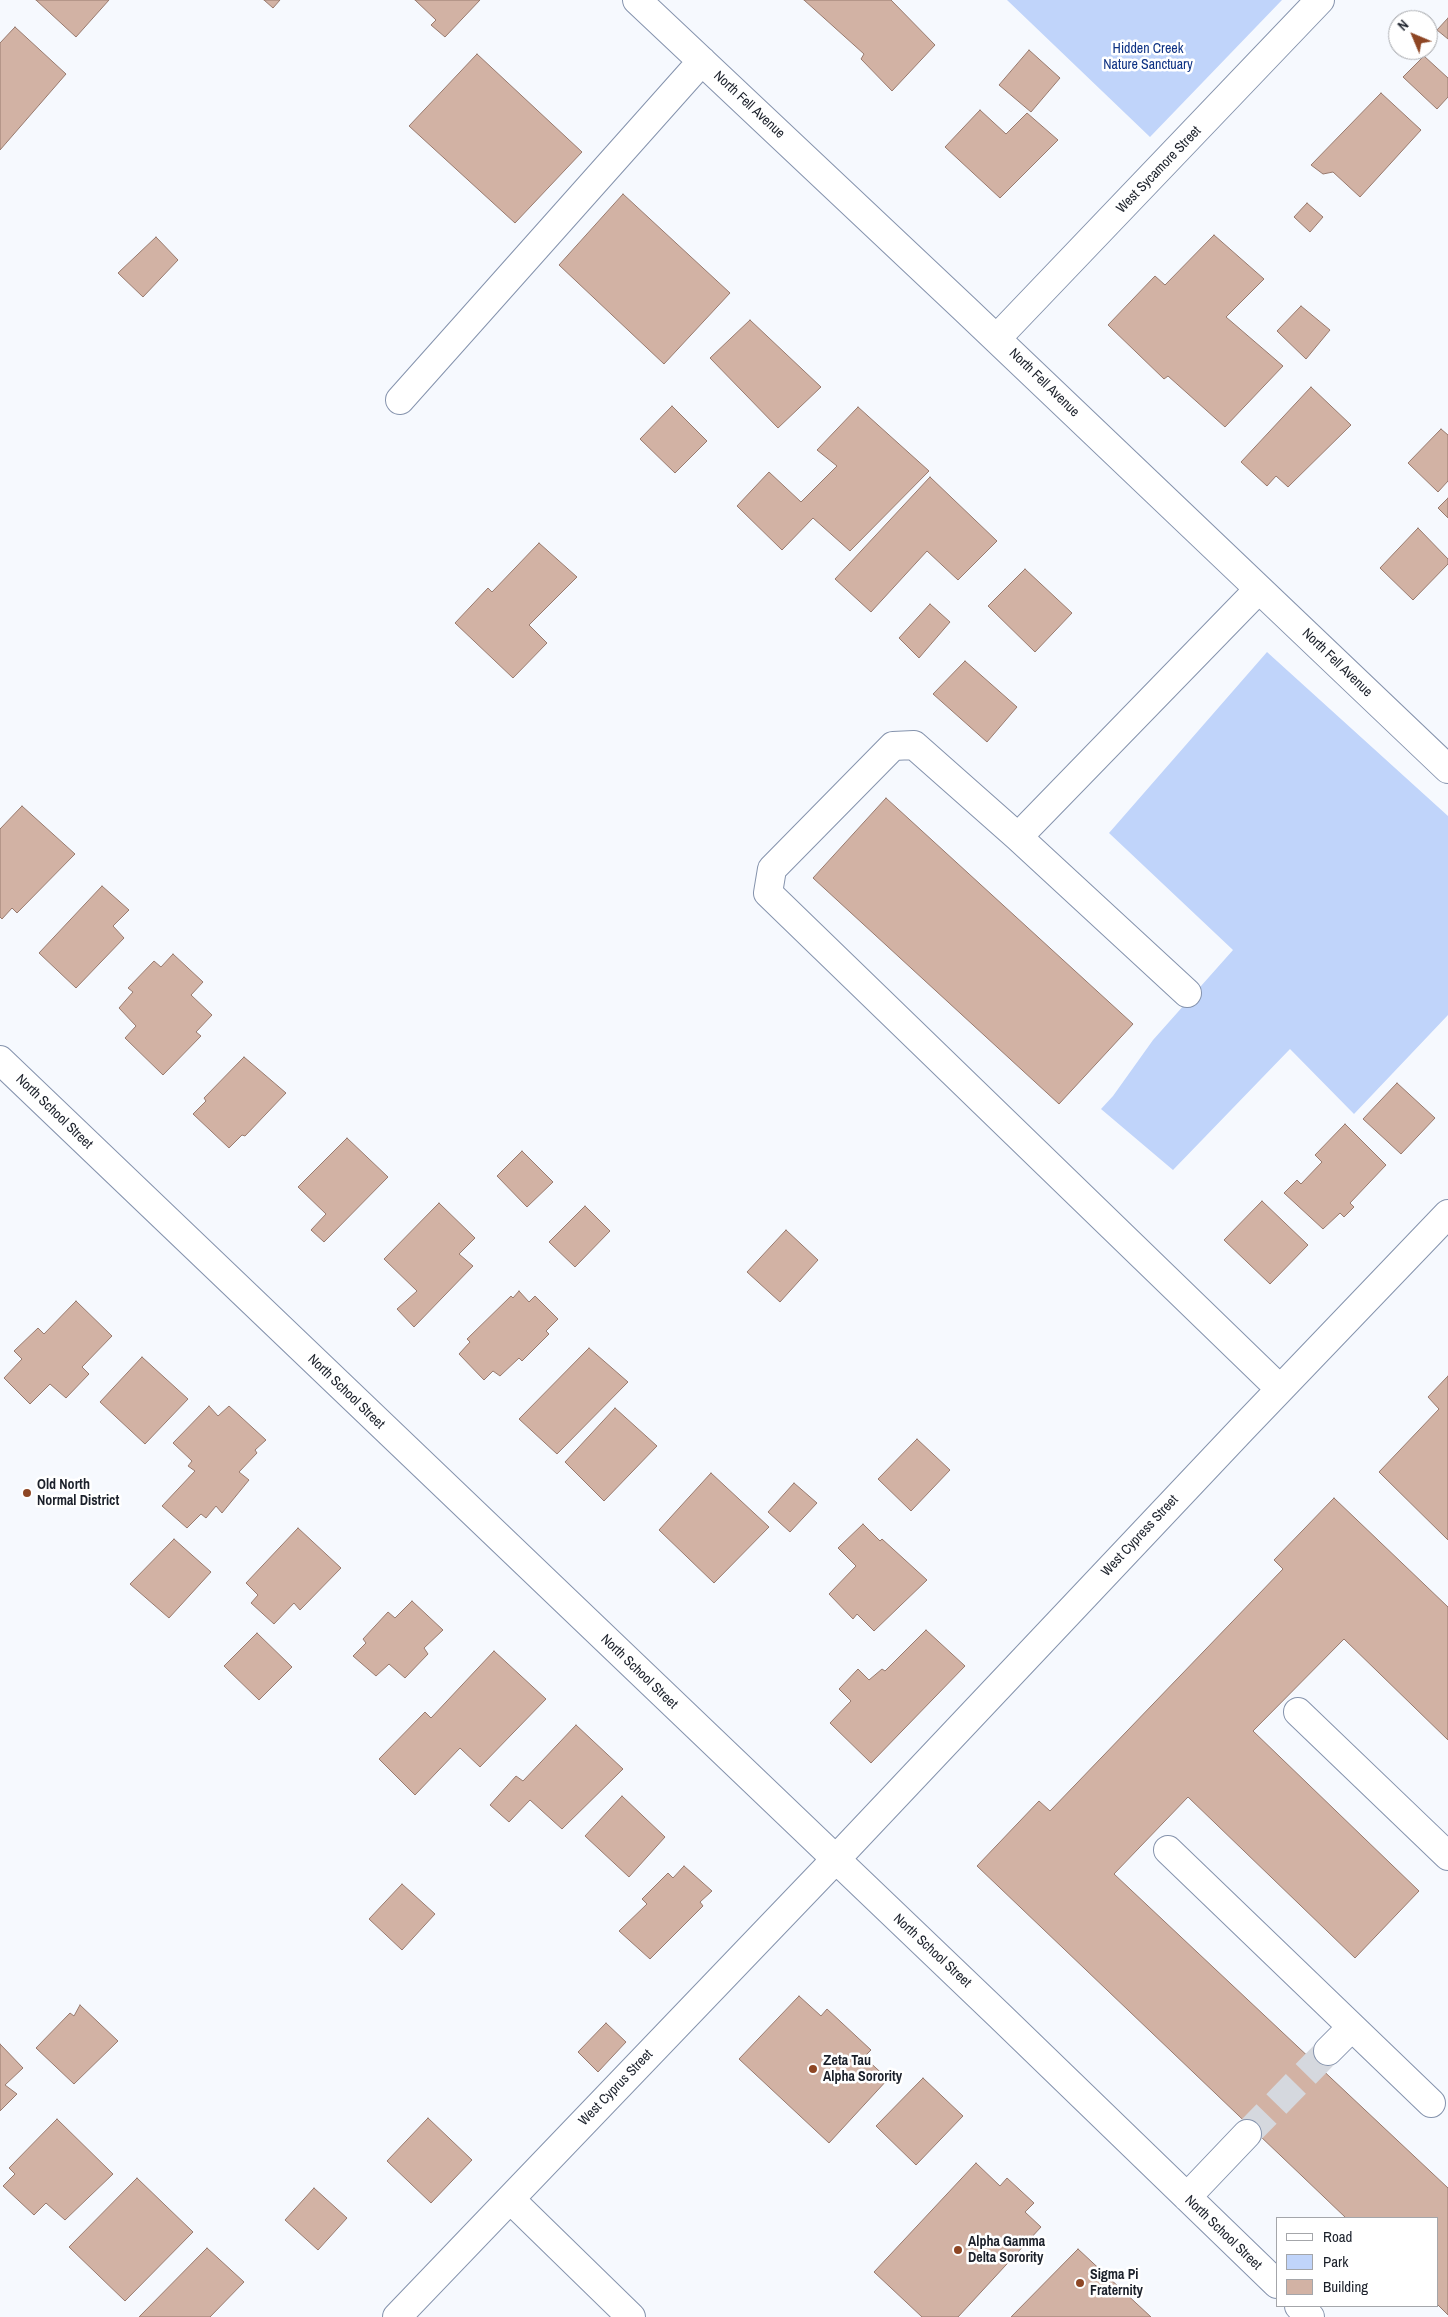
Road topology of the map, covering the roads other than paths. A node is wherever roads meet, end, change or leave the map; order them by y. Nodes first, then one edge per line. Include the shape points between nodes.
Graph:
1 (637, 0) edge
2 (1320, 0) edge
3 (702, 61) junction
4 (997, 338) junction
5 (400, 400) dead end
6 (1259, 589) junction
7 (1446, 764) edge
8 (1018, 837) junction
9 (1187, 993) dead end
10 (0, 1060) edge
11 (1448, 1214) edge
12 (1280, 1389) junction
13 (1298, 1712) dead end
14 (1168, 1850) dead end
15 (1448, 1856) edge
16 (835, 1860) junction
17 (1352, 2027) junction
18 (1328, 2051) tunnel mouth
19 (1431, 2103) dead end
20 (1247, 2134) tunnel mouth
21 (1187, 2197) junction
22 (510, 2199) junction
23 (1276, 2283) edge
24 (1300, 2307) edge
25 (397, 2317) edge
26 (631, 2317) edge
27 (1310, 2317) edge

1 - 3 street, North Fell Avenue
2 - 4 street, West Sycamore Street
3 - 4 street, North Fell Avenue
3 - 5 street
4 - 6 street, North Fell Avenue
6 - 7 street, North Fell Avenue
6 - 8 street
8 - 9 street
8 - 12 street via 914,745 893,746 772,869 768,892
10 - 16 street, North School Street
11 - 12 street, West Cypress Street
12 - 16 street, West Cypress Street
13 - 15 street
14 - 17 street
16 - 21 street, North School Street
16 - 22 street, West Cyprus Street
17 - 18 street
17 - 19 street
20 - 21 street
21 - 23 street, North School Street
22 - 25 street, West Cyprus Street
22 - 26 street
24 - 27 street

